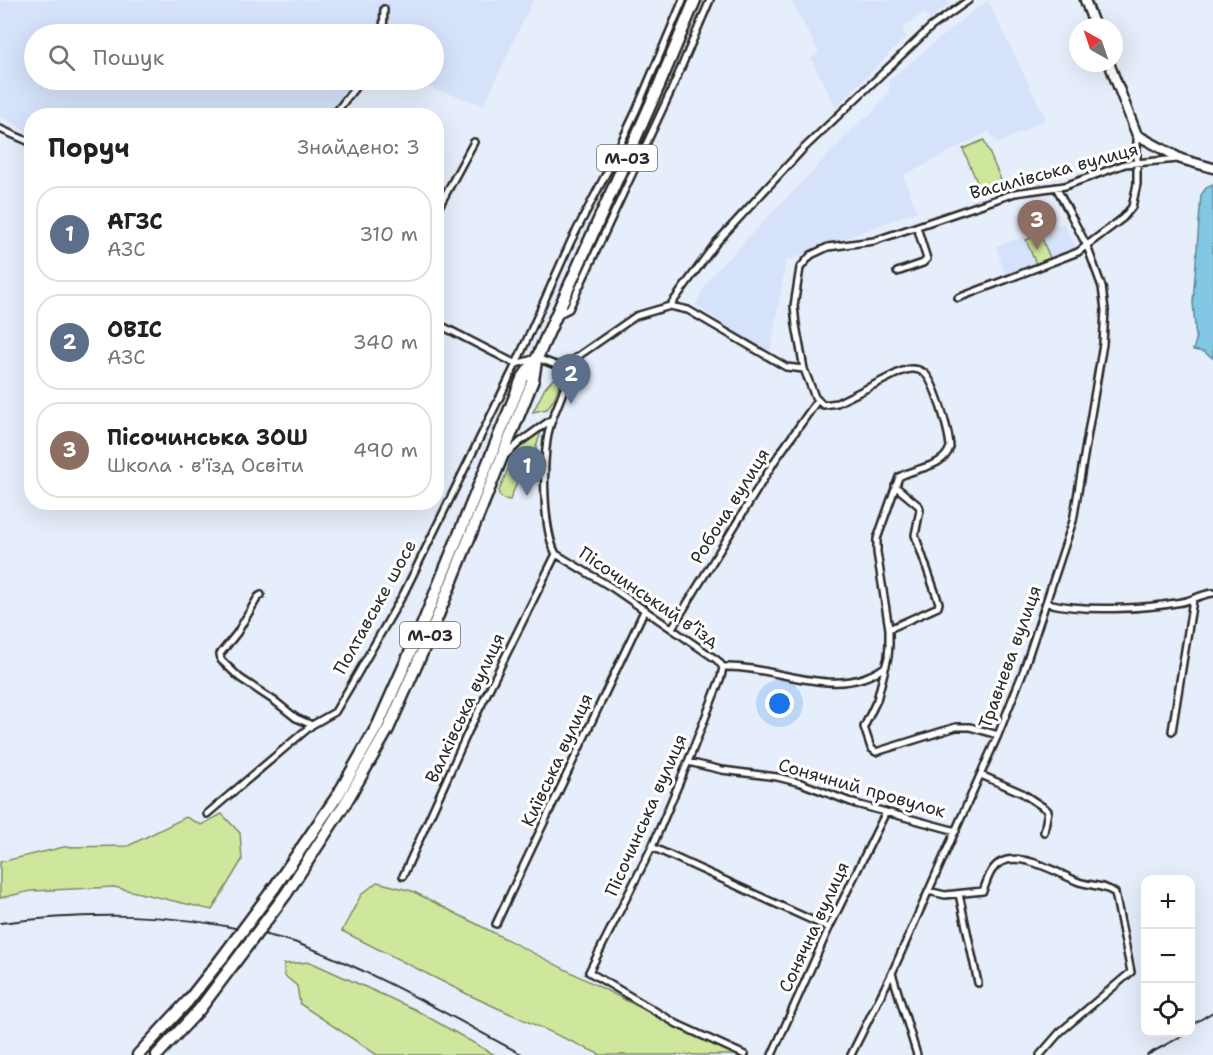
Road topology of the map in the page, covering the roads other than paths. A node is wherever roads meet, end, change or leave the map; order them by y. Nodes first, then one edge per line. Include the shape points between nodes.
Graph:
1 (684, 0) edge
2 (694, 0) edge
3 (710, 0) edge
4 (969, 0) edge
5 (1085, 0) edge
6 (384, 9) dead end
7 (1092, 18) edge
8 (383, 24) edge
9 (1112, 72) edge
10 (353, 90) edge
11 (339, 108) edge
12 (0, 129) edge
13 (1137, 135) junction
14 (24, 140) edge
15 (474, 142) dead end
16 (1181, 159) junction
17 (1138, 161) junction
18 (1213, 168) edge
19 (1056, 187) junction
20 (444, 197) edge
21 (917, 227) junction
22 (1088, 246) junction
23 (897, 273) dead end
24 (958, 298) dead end
25 (670, 306) junction
26 (556, 315) junction
27 (444, 327) edge
28 (537, 358) junction
29 (516, 364) junction
30 (558, 366) junction
31 (804, 369) junction
32 (818, 401) junction
33 (552, 419) junction
34 (500, 461) junction
35 (895, 486) junction
36 (556, 554) junction
37 (1213, 593) edge
38 (261, 595) dead end
39 (1193, 600) junction
40 (1047, 603) junction
41 (645, 609) junction
42 (672, 628) junction
43 (889, 629) junction
44 (886, 666) junction
45 (723, 667) junction
46 (312, 725) junction
47 (1172, 731) dead end
48 (998, 735) junction
49 (688, 762) junction
50 (981, 775) junction
51 (886, 812) junction
52 (207, 814) dead end
53 (956, 831) junction
54 (1044, 832) dead end
55 (652, 848) junction
56 (403, 876) dead end
57 (928, 891) junction
58 (959, 894) junction
59 (496, 924) dead end
60 (829, 928) junction
61 (892, 973) junction
62 (978, 982) dead end
63 (138, 1055) edge
64 (158, 1055) edge
65 (745, 1055) edge
66 (772, 1055) edge
67 (851, 1055) edge
68 (917, 1055) edge
69 (1040, 1055) edge

1 - 29 street, Полтавське шосе
2 - 26 highway, М-03
3 - 26 street via 569,309
4 - 25 street via 931,27 801,151 716,243
5 - 7 street
6 - 8 street
9 - 13 street
10 - 11 street
12 - 14 street
13 - 16 street
13 - 17 street
15 - 20 street
16 - 17 street, Василівська вулиця
16 - 18 street
17 - 19 street, Василівська вулиця
17 - 22 street via 1132,207
19 - 21 street, Василівська вулиця via 1015,193
19 - 22 street, Травнева вулиця
21 - 23 street via 927,259
21 - 31 street, Василівська вулиця via 874,241 828,247 804,261 794,306
22 - 24 street
22 - 40 street, Травнева вулиця via 1105,302 1103,344 1073,521
25 - 30 street via 636,316
25 - 31 street via 688,310 786,367
26 - 28 highway, М-03
27 - 29 street
28 - 29 street
28 - 30 street
28 - 34 highway, М-03 via 533,380
28 - 63 highway, М-03, bridge via 522,379 378,725 338,795 222,958
29 - 46 street, Полтавське шосе via 404,593 335,712
30 - 33 street via 566,377
31 - 32 street, Василівська вулиця
32 - 35 street via 825,405 837,403 910,369 927,375 949,450 940,461 899,477
32 - 42 street, Робоча вулиця via 776,459
33 - 34 street
33 - 36 street via 545,500 549,537
34 - 64 highway, М-03, bridge via 388,729 346,802 286,894 199,1010
35 - 43 street via 877,539
35 - 43 street via 919,506 915,535 939,603 938,607
36 - 41 street, Пісочинський в’їзд
36 - 56 street, Валківська вулиця via 468,732
37 - 39 street
38 - 46 street via 222,650 221,660 240,678
39 - 40 street via 1164,605 1072,608
39 - 47 street
40 - 48 street, Травнева вулиця
41 - 42 street, Пісочинський в’їзд
41 - 59 street, Київська вулиця
42 - 45 street, Пісочинський в’їзд
43 - 44 street
44 - 45 street via 852,681 824,683
44 - 48 street via 877,700 864,727 874,751 956,727
45 - 49 street, Пісочинська вулиця
46 - 52 street, Полтавське шосе
48 - 50 street, Травнева вулиця
49 - 51 street, Сонячний провулок via 785,779
49 - 55 street, Пісочинська вулиця
50 - 53 street, Травнева вулиця
50 - 54 street via 1022,793 1046,809
51 - 53 street, Сонячний провулок
51 - 60 street, Сонячна вулиця
53 - 57 street, Травнева вулиця
55 - 60 street
55 - 65 street, Пісочинська вулиця via 589,972 677,1024
57 - 58 street
57 - 61 street, Травнева вулиця
58 - 62 street
58 - 69 street via 983,891 993,869 1011,860 1035,863 1110,889 1117,897 1131,972 1060,1032
60 - 66 street, Сонячна вулиця
61 - 67 street, Травнева вулиця
61 - 68 street

